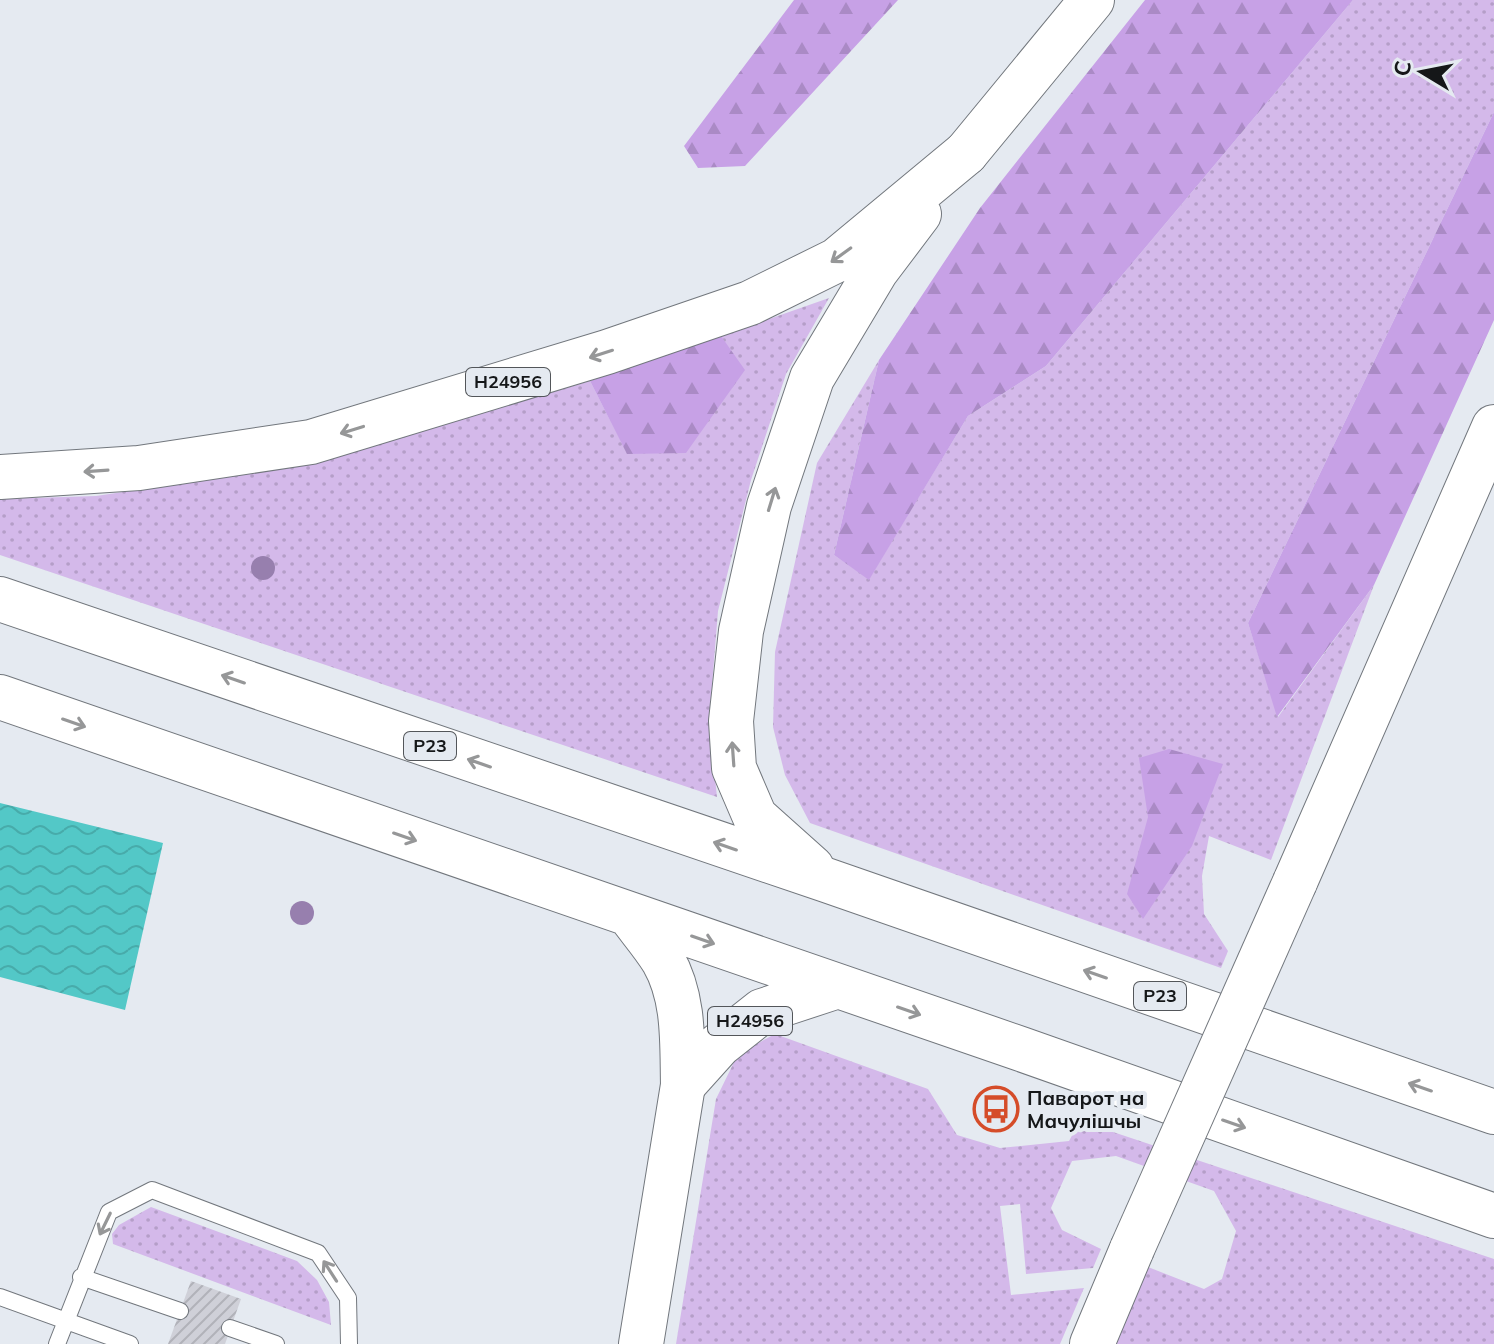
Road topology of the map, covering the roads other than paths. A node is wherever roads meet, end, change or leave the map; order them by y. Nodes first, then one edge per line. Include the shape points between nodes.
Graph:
1 (1092, 0) edge
2 (966, 153) junction
3 (1494, 427) edge
4 (0, 477) edge
5 (0, 599) edge
6 (0, 697) edge
7 (826, 880) junction
8 (629, 914) junction
9 (835, 987) junction
10 (683, 1085) junction
11 (1494, 1112) edge
12 (1494, 1216) edge
13 (81, 1277) junction
14 (0, 1297) edge
15 (180, 1311) dead end
16 (66, 1321) junction
17 (230, 1328) dead end
18 (57, 1344) edge
19 (130, 1344) edge
20 (276, 1344) edge
21 (349, 1344) edge
22 (641, 1344) edge
23 (1092, 1344) edge

1 - 2 main road, Н24956
2 -> 4 main road, Н24956 via 837,260 750,303 621,347 311,442 139,468
7 -> 2 main road, Н24956 via 755,817 734,768 731,721 741,631 769,506 812,378 876,271
3 - 23 main road, bridge
7 -> 5 main road, Р23
6 -> 8 main road
11 -> 7 main road, Р23
8 -> 9 main road
8 - 10 main road, Н24956 via 675,987
9 - 10 main road, Н24956 via 762,1011 719,1045
9 -> 12 main road
10 - 22 main road, Н24956
13 - 15 lane
13 - 16 lane
21 -> 13 lane via 348,1298 318,1253 152,1190 109,1212
14 - 16 lane
16 - 18 lane
16 - 19 lane
17 - 20 lane

